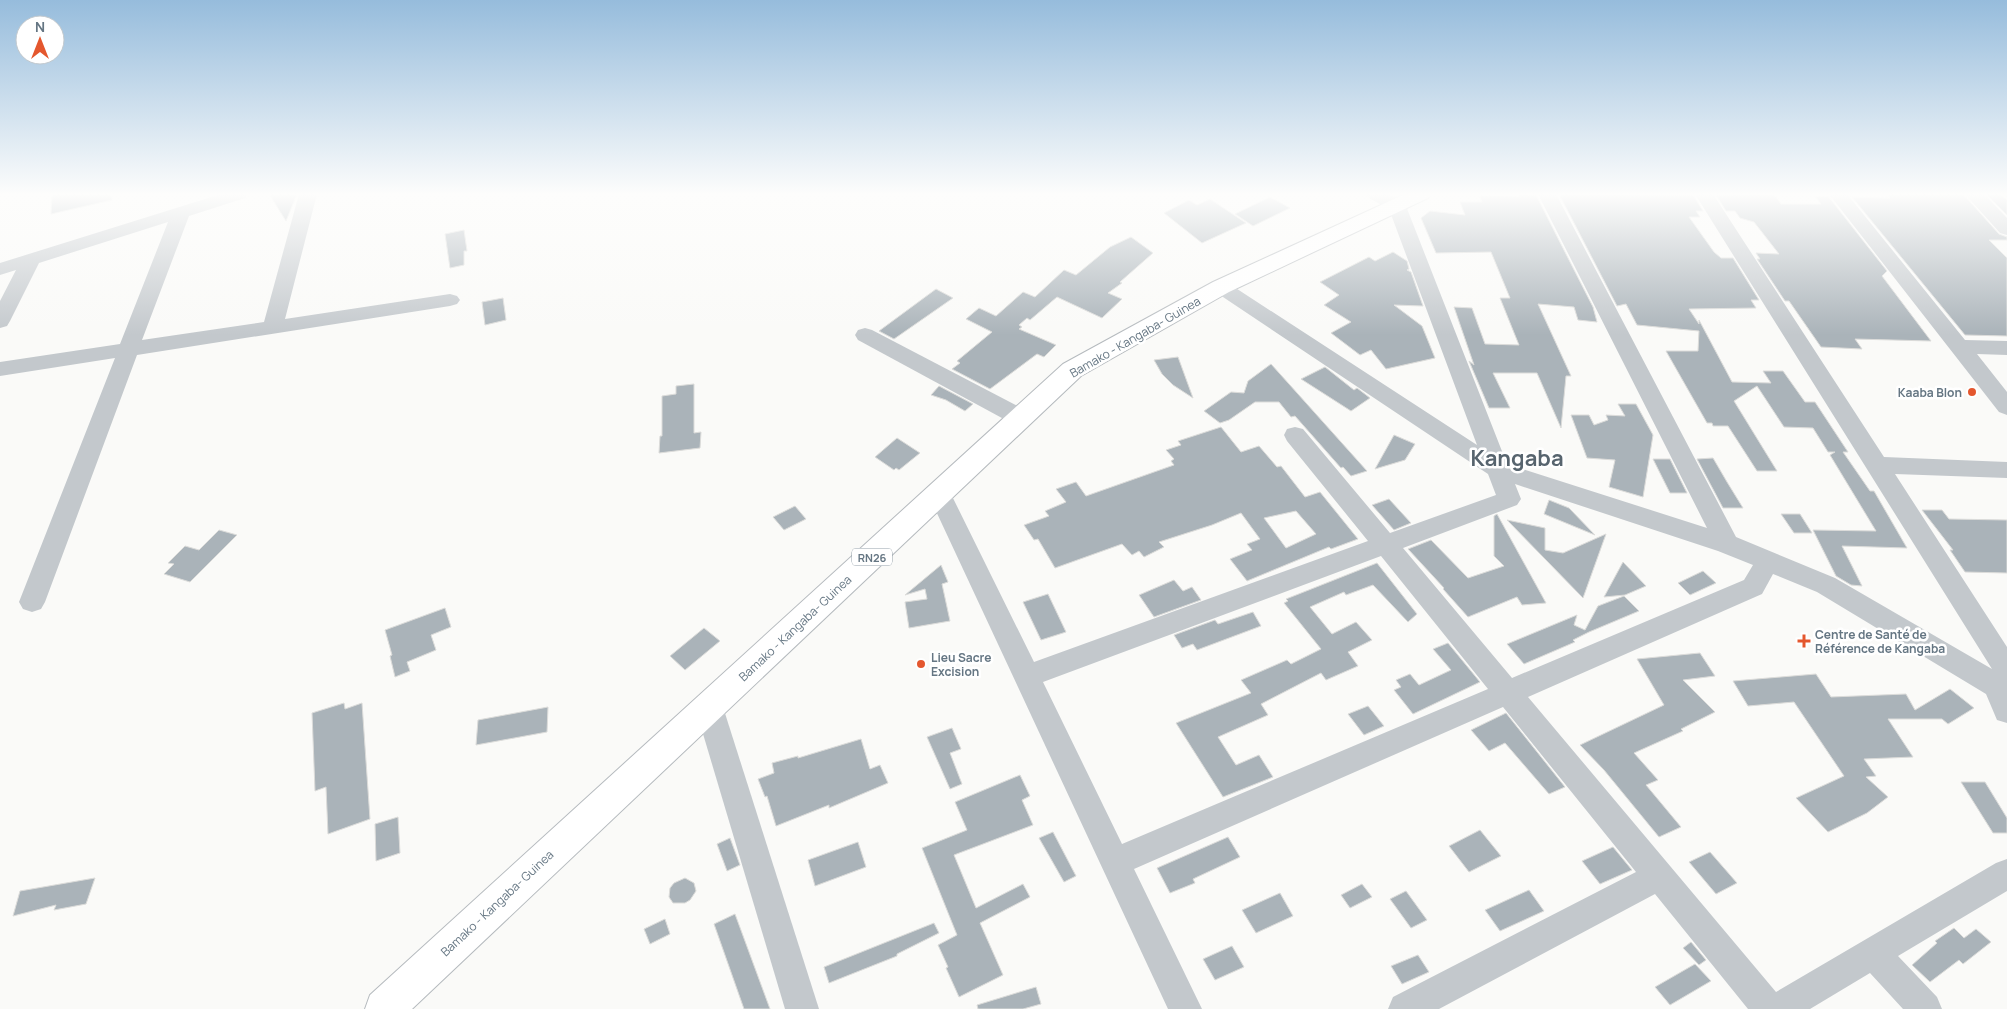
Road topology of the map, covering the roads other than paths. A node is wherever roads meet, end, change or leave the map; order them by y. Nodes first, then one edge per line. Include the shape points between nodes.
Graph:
1 (90, 241) edge
2 (170, 241) edge
3 (296, 241) edge
4 (1312, 241) edge
5 (1414, 241) edge
6 (1571, 241) edge
7 (1734, 241) edge
8 (1876, 241) edge
9 (31, 260) junction
10 (0, 270) edge
11 (1221, 287) junction
12 (450, 300) dead end
13 (0, 321) edge
14 (273, 327) junction
15 (864, 335) dead end
16 (1960, 347) junction
17 (2007, 348) edge
18 (129, 349) junction
19 (0, 369) edge
20 (2007, 407) edge
21 (1021, 418) junction
22 (1295, 435) dead end
23 (1877, 465) junction
24 (1497, 469) junction
25 (2007, 470) edge
26 (940, 494) junction
27 (1727, 544) junction
28 (1385, 545) junction
29 (1768, 561) junction
30 (32, 602) dead end
31 (1026, 676) junction
32 (2004, 678) edge
33 (1508, 693) junction
34 (709, 707) junction
35 (2007, 711) edge
36 (1115, 862) junction
37 (2007, 874) edge
38 (1659, 876) junction
39 (1873, 953) junction
40 (384, 1009) edge
41 (802, 1009) edge
42 (1185, 1009) edge
43 (1404, 1009) edge
44 (1769, 1009) edge
45 (1778, 1009) edge
46 (1925, 1009) edge

1 - 9 street
2 - 18 street
3 - 14 street
4 - 11 main road, Bamako - Kangaba- Guinea / RN26
5 - 24 street
6 - 27 street
7 - 23 street
8 - 16 street
9 - 10 street
9 - 13 street
11 - 21 main road, Bamako - Kangaba- Guinea / RN26 via 1072,370
11 - 24 street
12 - 14 street
14 - 18 street
15 - 21 street
16 - 17 street
16 - 20 street
18 - 19 street
18 - 30 street
21 - 26 main road, Bamako - Kangaba- Guinea / RN26
22 - 28 street
23 - 25 street
23 - 32 street
24 - 27 street
24 - 28 street via 1509,500
26 - 31 street
26 - 34 main road, Bamako - Kangaba- Guinea / RN26
27 - 29 street
28 - 31 street
28 - 33 street
29 - 32 street via 1826,585
29 - 33 street via 1753,587
31 - 36 street
32 - 35 street
33 - 36 street
33 - 38 street
34 - 40 main road, Bamako - Kangaba- Guinea / RN26
34 - 41 street
36 - 42 street
37 - 39 street
38 - 43 street
38 - 44 street
39 - 45 street
39 - 46 street

